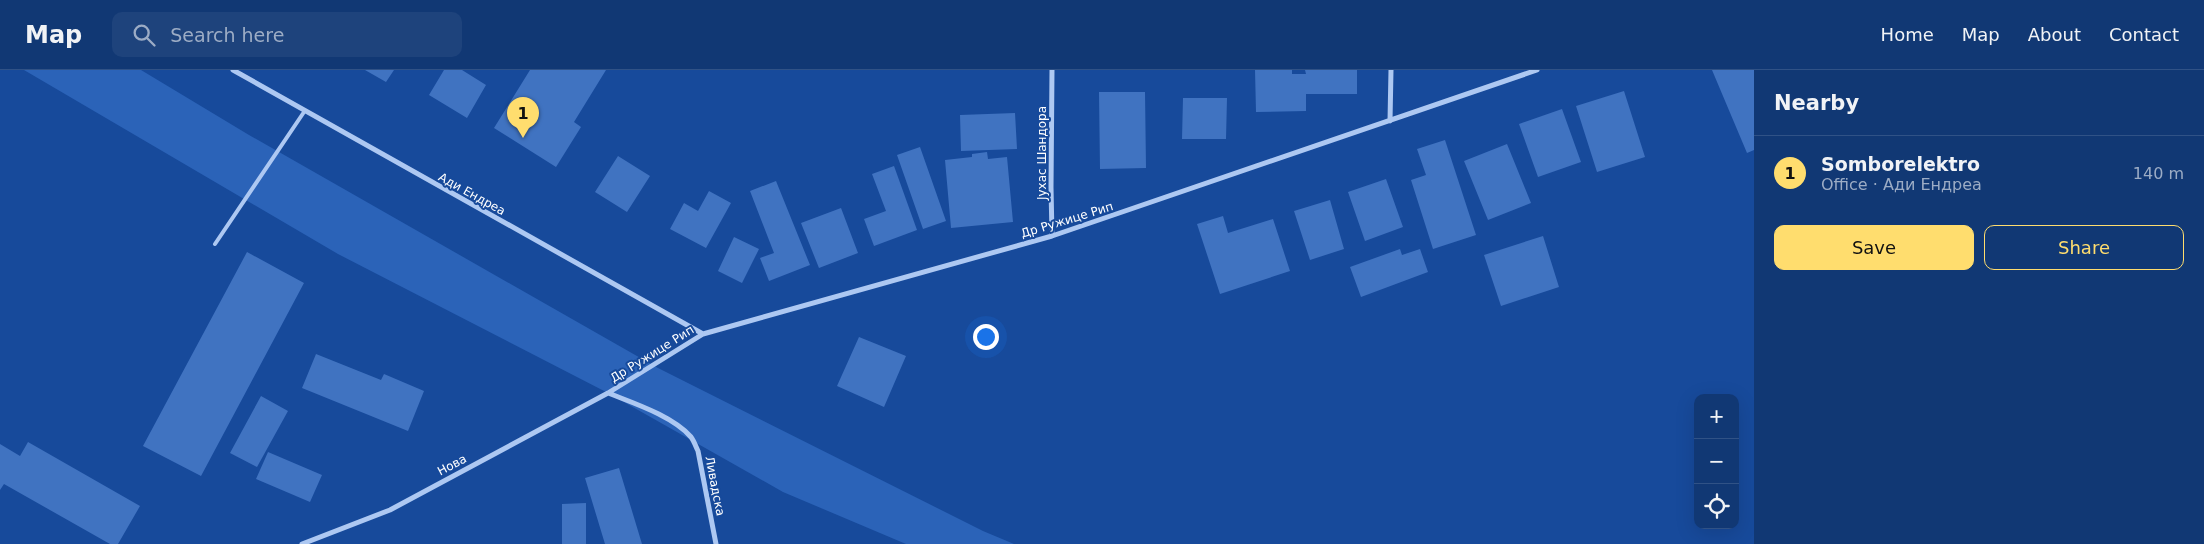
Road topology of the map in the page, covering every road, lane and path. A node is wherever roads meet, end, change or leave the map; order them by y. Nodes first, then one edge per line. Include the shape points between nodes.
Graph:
1 (233, 70) edge
2 (1052, 70) edge
3 (1390, 70) edge
4 (1537, 70) edge
5 (304, 112) junction
6 (1390, 121) junction
7 (1052, 236) junction
8 (214, 244) dead end
9 (703, 334) junction
10 (608, 393) junction
11 (302, 544) edge
12 (716, 544) edge

1 - 5 street, Ади Ендреа
2 - 7 street, Јухас Шандора
3 - 6 street
4 - 6 street, Др Ружице Рип
5 - 8 lane
5 - 9 street, Ади Ендреа
6 - 7 street, Др Ружице Рип
7 - 9 street, Др Ружице Рип
9 - 10 street, Др Ружице Рип
10 - 11 street, Нова via 390,510
10 - 12 street, Ливадска via 652,411 691,437 698,451

